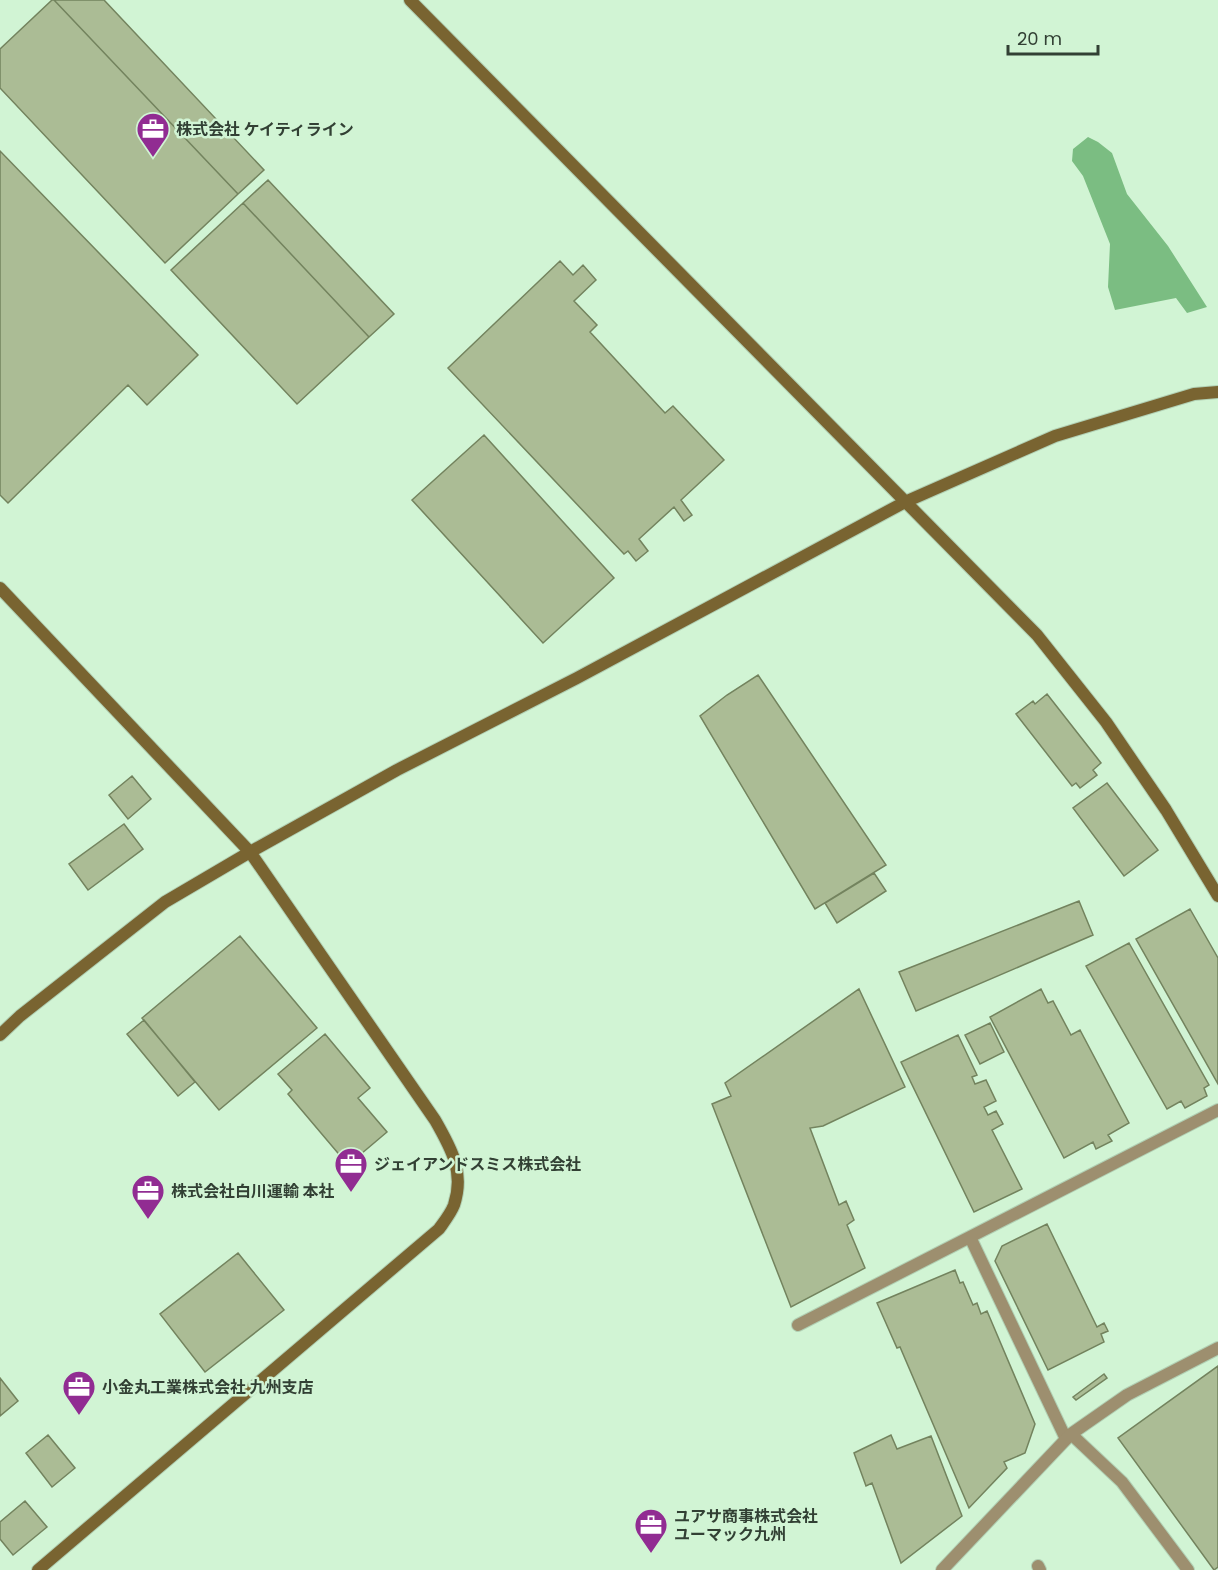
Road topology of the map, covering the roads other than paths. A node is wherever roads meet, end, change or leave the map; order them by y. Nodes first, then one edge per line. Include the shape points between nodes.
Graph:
1 (410, 0) edge
2 (1218, 392) edge
3 (905, 502) junction
4 (0, 588) edge
5 (250, 852) junction
6 (1218, 896) edge
7 (0, 1035) edge
8 (1218, 1110) edge
9 (970, 1238) junction
10 (798, 1325) dead end
11 (1218, 1348) edge
12 (1069, 1437) junction
13 (38, 1570) edge
14 (942, 1570) edge
15 (1188, 1570) edge

1 - 3 street
2 - 3 street via 1194,394 1055,436
3 - 5 street via 397,770
3 - 6 street via 1037,635 1099,713 1166,810
4 - 5 street
5 - 7 street via 165,902
5 - 13 street via 450,1146 459,1180 454,1207 439,1229
8 - 9 street
9 - 10 street
9 - 12 street
11 - 12 street via 1126,1395
12 - 14 street
12 - 15 street via 1122,1482

